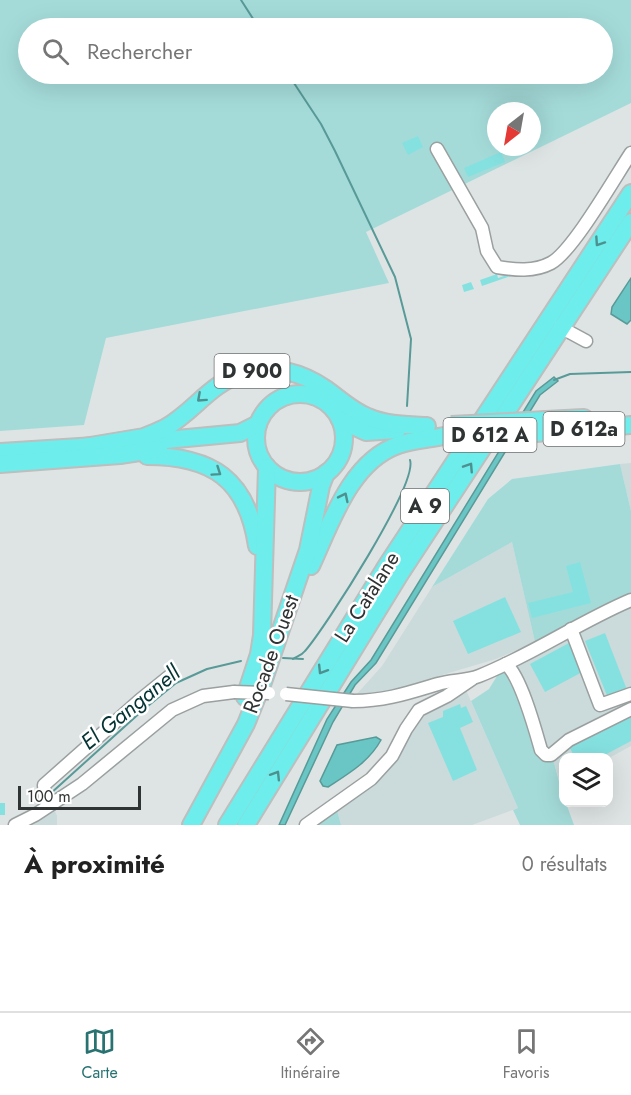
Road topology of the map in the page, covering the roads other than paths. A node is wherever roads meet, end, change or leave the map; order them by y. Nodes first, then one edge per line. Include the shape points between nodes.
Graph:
1 (437, 149) dead end
2 (631, 153) edge
3 (631, 193) edge
4 (631, 222) edge
5 (560, 327) junction
6 (586, 341) dead end
7 (631, 415) edge
8 (340, 420) junction
9 (258, 423) junction
10 (631, 424) edge
11 (426, 426) junction
12 (541, 427) junction
13 (448, 431) junction
14 (84, 447) junction
15 (258, 450) junction
16 (0, 452) edge
17 (120, 455) junction
18 (340, 455) junction
19 (0, 464) edge
20 (267, 467) junction
21 (326, 473) junction
22 (264, 585) junction
23 (631, 600) edge
24 (571, 629) junction
25 (278, 639) junction
26 (506, 664) junction
27 (171, 675) dead end
28 (476, 677) junction
29 (631, 694) edge
30 (631, 709) edge
31 (52, 804) junction
32 (15, 825) edge
33 (178, 825) edge
34 (191, 825) edge
35 (228, 825) edge
36 (246, 825) edge
37 (306, 825) edge

1 - 2 street via 482,228 487,251 497,267 516,270 535,269 553,262 568,248
3 -> 35 highway, La Catalane / A 9 via 387,565
4 - 5 highway, La Catalane / A 9
5 - 6 street
36 -> 5 highway, La Catalane / A 9 via 400,574
7 - 12 highway, D 612a
8 - 9 highway via 321,399 303,394 276,401
8 - 11 highway via 366,432
8 - 18 highway via 344,438
9 - 14 highway, D 900 via 240,433 223,436
9 - 15 highway, Rocade Ouest
10 - 12 highway, D 612a
11 - 13 highway
11 -> 14 highway, D 900 via 370,418 307,378 289,371 257,370 222,382 160,430 144,437
12 - 13 highway, D 612 A, bridge
13 - 18 highway via 373,438 351,445
25 -> 13 highway via 358,473 392,447
14 - 16 highway, D 900
15 - 17 highway via 236,443 208,444
15 - 20 highway, Rocade Ouest
17 - 19 highway
17 -> 22 highway via 184,458 207,465 224,476 249,509
18 - 21 highway, Rocade Ouest
20 - 21 highway via 296,482
20 - 22 highway, Rocade Ouest
21 - 25 highway, Rocade Ouest via 308,550
22 - 33 highway, Rocade Ouest via 262,635 252,678 215,762
23 - 24 street
24 - 26 street
24 - 29 street via 600,705
25 - 34 highway, Rocade Ouest via 246,724
26 - 28 street
26 - 30 street via 546,755
27 - 31 street via 44,785 45,799
28 - 31 street, bridge via 443,682 390,699 353,701 234,692 203,696 172,710
28 - 37 street via 419,710 392,756 371,779
31 - 32 street

